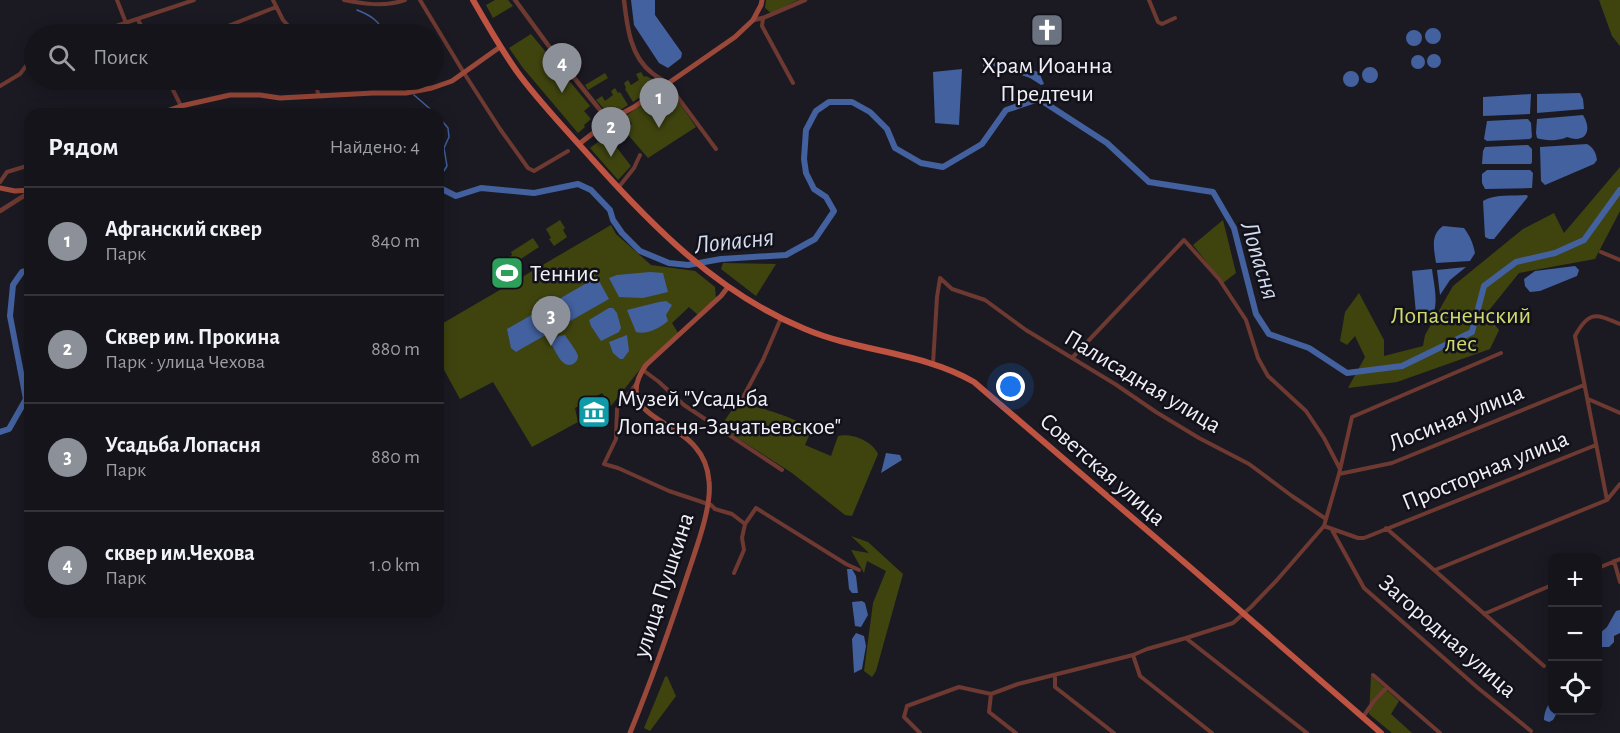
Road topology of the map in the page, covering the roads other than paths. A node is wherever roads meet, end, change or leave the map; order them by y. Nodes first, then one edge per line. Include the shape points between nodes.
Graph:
1 (117, 0) edge
2 (194, 0) edge
3 (273, 0) edge
4 (344, 0) edge
5 (405, 0) edge
6 (420, 0) edge
7 (473, 0) edge
8 (515, 0) edge
9 (624, 0) edge
10 (762, 0) edge
11 (806, 0) edge
12 (1149, 0) edge
13 (276, 7) junction
14 (763, 18) junction
15 (1175, 18) dead end
16 (138, 20) junction
17 (753, 20) junction
18 (126, 23) junction
19 (123, 24) edge
20 (140, 24) edge
21 (233, 24) edge
22 (287, 24) edge
23 (434, 24) edge
24 (444, 40) edge
25 (500, 47) junction
26 (24, 69) edge
27 (464, 73) junction
28 (793, 82) dead end
29 (444, 83) edge
30 (668, 84) junction
31 (0, 86) edge
32 (173, 90) edge
33 (317, 90) edge
34 (418, 90) edge
35 (319, 96) junction
36 (181, 106) junction
37 (175, 108) edge
38 (610, 120) junction
39 (579, 144) junction
40 (716, 149) dead end
41 (568, 152) dead end
42 (640, 155) dead end
43 (24, 167) edge
44 (0, 182) edge
45 (0, 188) edge
46 (618, 188) junction
47 (24, 191) edge
48 (24, 195) edge
49 (0, 211) edge
50 (1601, 252) dead end
51 (1620, 260) edge
52 (728, 287) junction
53 (781, 318) junction
54 (1620, 324) edge
55 (1501, 353) dead end
56 (1072, 358) junction
57 (933, 364) junction
58 (643, 370) junction
59 (637, 383) junction
60 (1584, 385) junction
61 (1588, 399) junction
62 (741, 401) dead end
63 (1620, 413) edge
64 (1596, 445) junction
65 (1340, 469) junction
66 (782, 470) dead end
67 (1339, 474) junction
68 (1620, 484) edge
69 (1607, 500) junction
70 (708, 505) junction
71 (1326, 519) junction
72 (744, 524) junction
73 (1324, 525) junction
74 (1386, 528) junction
75 (1332, 530) junction
76 (1620, 559) edge
77 (1614, 561) junction
78 (1602, 566) edge
79 (859, 570) dead end
80 (1435, 570) junction
81 (735, 573) dead end
82 (1620, 582) edge
83 (1548, 587) edge
84 (1244, 614) junction
85 (1484, 614) junction
86 (1186, 638) junction
87 (1133, 655) junction
88 (1544, 666) dead end
89 (1055, 675) junction
90 (1373, 675) dead end
91 (1388, 687) junction
92 (991, 694) junction
93 (1363, 718) junction
94 (1531, 731) dead end
95 (630, 733) edge
96 (920, 733) edge
97 (1016, 733) edge
98 (1114, 733) edge
99 (1212, 733) edge
100 (1307, 733) edge
101 (1381, 733) edge
102 (1440, 733) edge

1 - 18 street
2 - 16 street
3 - 13 street
4 - 5 street via 374,5
6 - 23 street
7 - 25 main road, Советская улица
8 - 38 street
9 - 30 street via 630,41 636,53 651,73
10 - 17 main road
11 - 14 street
12 - 15 street via 1158,22
13 - 21 street
13 - 22 street
14 - 17 street
14 - 28 street via 762,26
16 - 18 street
16 - 20 street
17 - 30 main road
18 - 19 street
24 - 27 street
25 - 27 main road
25 - 39 main road, Советская улица via 521,78
26 - 31 street
27 - 29 main road
27 - 41 street via 528,168 534,171
30 - 38 main road
30 - 40 street
32 - 36 street
33 - 35 street
34 - 35 main road
35 - 36 main road via 230,95
36 - 37 main road
38 - 39 main road
39 - 46 main road, Советская улица
42 - 46 street
43 - 44 street via 8,172
45 - 47 main road
46 - 52 main road, Советская улица via 670,240
48 - 49 street
50 - 51 street
52 - 53 main road, Советская улица
52 - 58 main road
53 - 57 main road, Советская улица via 827,337
53 - 62 street
54 - 60 street via 1591,316 1580,326 1575,336
55 - 65 street via 1352,417
56 - 57 street, Палисадная улица via 985,300 952,289 940,278
56 - 65 street via 1184,240 1219,279 1246,320 1268,376 1306,411
56 - 71 street, Палисадная улица via 1199,438 1249,464
57 - 84 main road, Советская улица via 974,382
58 - 59 main road
58 - 66 street via 684,405
59 - 70 main road, улица Пушкина via 639,404 685,437 703,458 710,484
59 - 70 street via 617,409 616,440 604,464
60 - 61 street
60 - 67 street, Лосиная улица via 1392,463
61 - 63 street
61 - 64 street
64 - 69 street
64 - 74 street, Просторная улица
65 - 67 street
67 - 71 street
68 - 69 street
69 - 80 street
70 - 72 street, улица Пушкина via 732,514
70 - 95 main road, улица Пушкина
71 - 73 street
72 - 79 street via 756,508
72 - 81 street via 744,550
73 - 75 street
73 - 84 street
74 - 75 street, Просторная улица via 1365,538
74 - 80 street
75 - 94 street, Загородная улица via 1364,588
76 - 77 street
77 - 78 street
77 - 82 street
80 - 85 street
83 - 85 street
84 - 86 street via 1233,623
84 - 93 main road, Советская улица
85 - 88 street
86 - 87 street
86 - 100 street
87 - 89 street
87 - 99 street via 1140,676
89 - 92 street
89 - 98 street via 1055,687
90 - 91 street
91 - 93 street
91 - 102 street
92 - 96 street via 959,687 907,706 904,717
92 - 97 street via 989,712
93 - 101 main road, Советская улица

